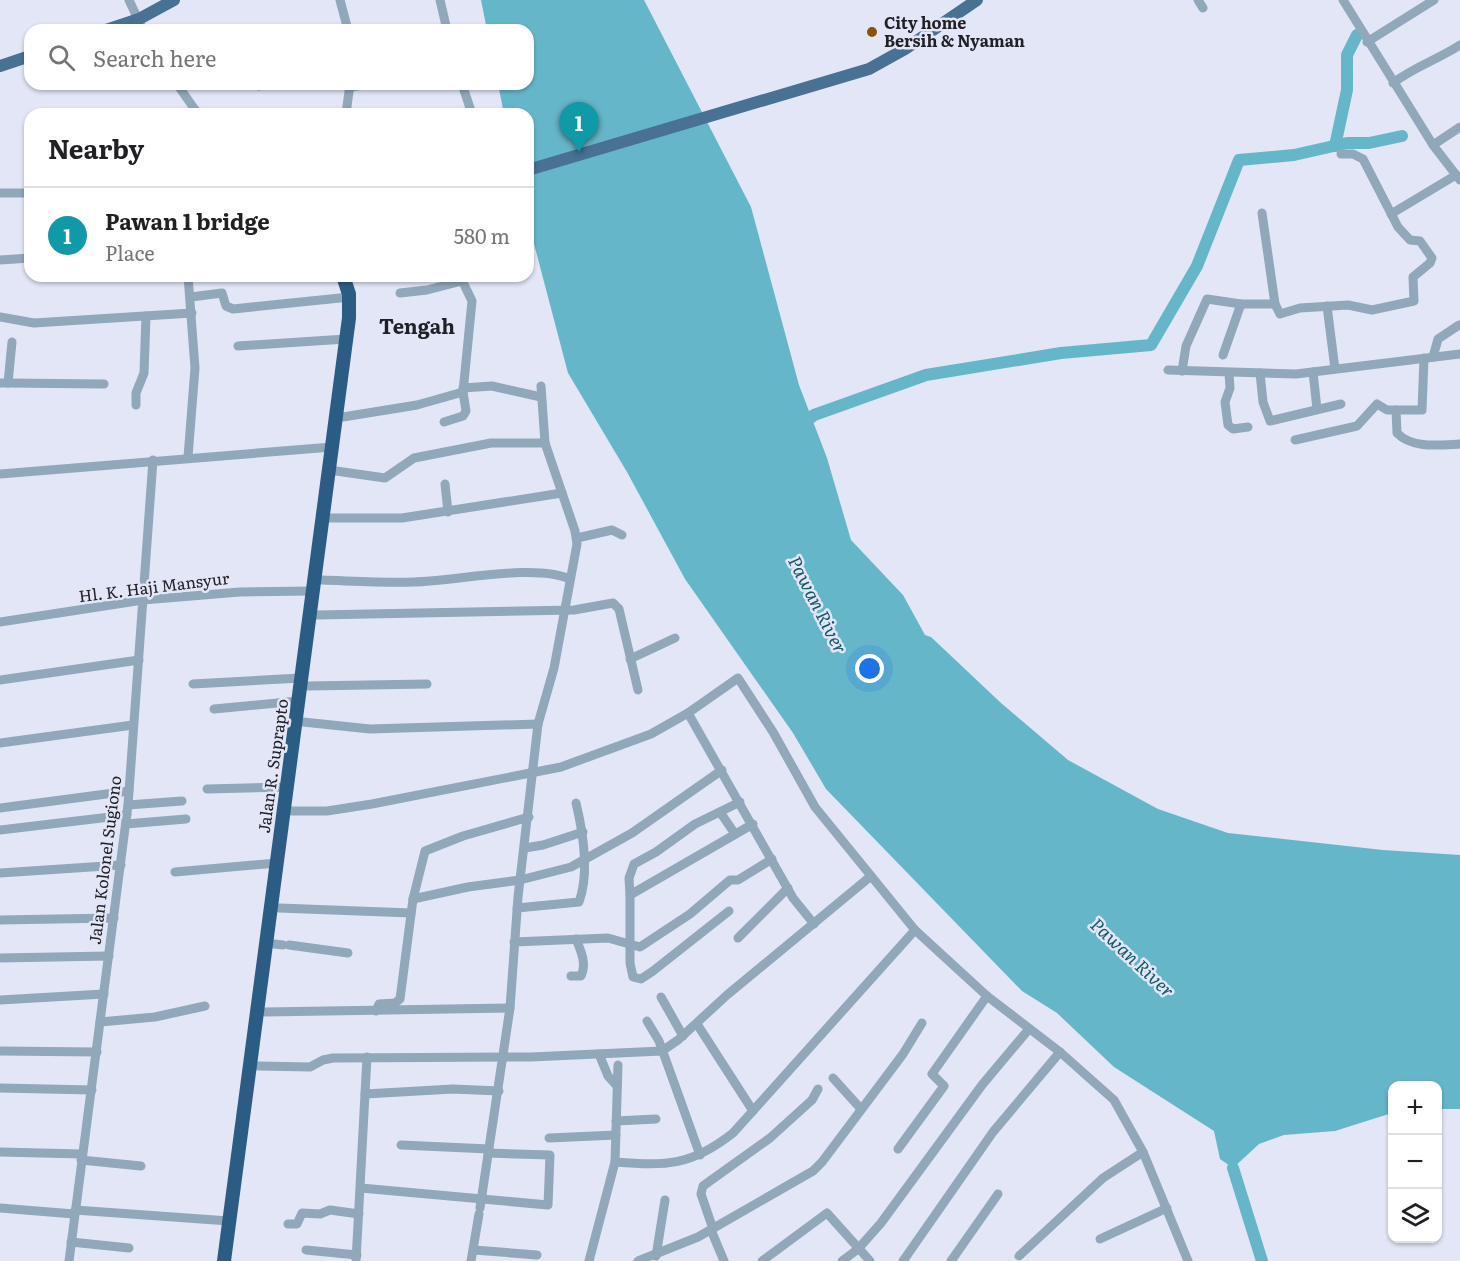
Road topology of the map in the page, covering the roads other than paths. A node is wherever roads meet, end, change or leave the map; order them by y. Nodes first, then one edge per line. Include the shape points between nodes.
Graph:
1 (129, 0) edge
2 (174, 0) edge
3 (340, 0) edge
4 (440, 0) edge
5 (977, 0) edge
6 (1343, 0) edge
7 (1434, 0) edge
8 (140, 24) edge
9 (141, 24) edge
10 (346, 24) edge
11 (446, 24) edge
12 (1367, 42) junction
13 (1460, 45) edge
14 (24, 58) edge
15 (0, 66) edge
16 (1393, 83) junction
17 (181, 90) edge
18 (349, 90) edge
19 (464, 90) edge
20 (194, 108) edge
21 (347, 108) edge
22 (470, 108) edge
23 (1460, 127) edge
24 (1433, 145) junction
25 (1341, 154) dead end
26 (534, 168) edge
27 (1458, 177) edge
28 (0, 193) edge
29 (24, 193) edge
30 (1393, 212) junction
31 (1262, 213) dead end
32 (24, 258) edge
33 (0, 260) edge
34 (189, 282) edge
35 (345, 282) edge
36 (354, 282) edge
37 (445, 282) edge
38 (463, 282) edge
39 (400, 293) dead end
40 (191, 297) junction
41 (350, 297) junction
42 (1241, 304) junction
43 (1275, 304) junction
44 (1327, 306) junction
45 (192, 313) junction
46 (146, 316) junction
47 (0, 317) edge
48 (1460, 325) edge
49 (346, 339) junction
50 (12, 342) dead end
51 (238, 346) dead end
52 (1460, 354) edge
53 (1222, 355) dead end
54 (1429, 357) junction
55 (1335, 369) junction
56 (1168, 370) dead end
57 (1182, 371) junction
58 (1228, 372) junction
59 (1313, 372) junction
60 (1260, 373) junction
61 (4, 383) edge
62 (104, 384) dead end
63 (541, 386) dead end
64 (463, 390) junction
65 (541, 397) junction
66 (1341, 404) dead end
67 (136, 405) dead end
68 (1317, 409) junction
69 (1396, 410) junction
70 (343, 417) junction
71 (444, 422) dead end
72 (1248, 427) dead end
73 (1295, 440) dead end
74 (545, 443) junction
75 (1460, 444) edge
76 (332, 447) junction
77 (188, 457) junction
78 (153, 460) junction
79 (336, 471) junction
80 (0, 474) edge
81 (445, 484) dead end
82 (562, 493) junction
83 (328, 509) junction
84 (447, 512) junction
85 (622, 535) dead end
86 (577, 538) junction
87 (322, 579) junction
88 (570, 579) junction
89 (312, 591) junction
90 (143, 600) junction
91 (563, 610) junction
92 (317, 615) junction
93 (0, 622) edge
94 (675, 638) dead end
95 (630, 659) junction
96 (139, 660) junction
97 (306, 676) junction
98 (0, 680) edge
99 (193, 684) dead end
100 (428, 684) dead end
101 (638, 690) dead end
102 (298, 701) junction
103 (214, 709) dead end
104 (688, 713) junction
105 (303, 722) junction
106 (538, 724) junction
107 (133, 725) junction
108 (0, 743) edge
109 (722, 770) junction
110 (533, 772) junction
111 (287, 787) junction
112 (207, 789) dead end
113 (129, 791) junction
114 (182, 801) dead end
115 (576, 802) dead end
116 (740, 802) junction
117 (128, 805) junction
118 (0, 808) edge
119 (291, 812) junction
120 (720, 812) junction
121 (529, 816) junction
122 (186, 819) dead end
123 (126, 820) junction
124 (753, 824) junction
125 (0, 830) edge
126 (583, 832) junction
127 (735, 834) junction
128 (525, 848) junction
129 (772, 859) junction
130 (584, 860) junction
131 (277, 863) junction
132 (121, 864) junction
133 (175, 872) dead end
134 (0, 873) edge
135 (871, 876) junction
136 (520, 880) junction
137 (788, 888) junction
138 (630, 895) junction
139 (413, 899) junction
140 (279, 908) junction
141 (517, 908) junction
142 (729, 911) dead end
143 (411, 913) junction
144 (114, 918) junction
145 (0, 920) edge
146 (272, 924) junction
147 (814, 924) junction
148 (915, 930) junction
149 (738, 938) dead end
150 (576, 939) junction
151 (514, 942) junction
152 (282, 944) junction
153 (631, 946) junction
154 (348, 953) dead end
155 (109, 956) junction
156 (0, 958) edge
157 (571, 976) dead end
158 (104, 994) junction
159 (987, 996) junction
160 (661, 997) dead end
161 (0, 1000) edge
162 (205, 1006) dead end
163 (510, 1008) junction
164 (376, 1011) junction
165 (264, 1012) junction
166 (647, 1021) dead end
167 (100, 1022) junction
168 (922, 1023) dead end
169 (697, 1024) junction
170 (1029, 1029) junction
171 (683, 1036) junction
172 (0, 1051) edge
173 (662, 1051) junction
174 (97, 1052) junction
175 (1060, 1053) junction
176 (599, 1054) junction
177 (503, 1056) junction
178 (367, 1057) junction
179 (617, 1059) junction
180 (258, 1066) junction
181 (833, 1078) dead end
182 (616, 1086) junction
183 (0, 1088) edge
184 (818, 1089) dead end
185 (92, 1090) junction
186 (499, 1091) junction
187 (365, 1094) junction
188 (861, 1109) junction
189 (753, 1111) junction
190 (656, 1119) dead end
191 (616, 1121) junction
192 (616, 1135) junction
193 (549, 1138) dead end
194 (401, 1145) dead end
195 (898, 1149) dead end
196 (489, 1151) junction
197 (0, 1152) edge
198 (1143, 1152) junction
199 (700, 1155) junction
200 (82, 1157) junction
201 (615, 1162) junction
202 (141, 1166) dead end
203 (361, 1188) junction
204 (998, 1194) dead end
205 (482, 1197) junction
206 (665, 1200) dead end
207 (0, 1208) edge
208 (1167, 1208) junction
209 (74, 1212) junction
210 (359, 1214) junction
211 (229, 1221) junction
212 (288, 1224) dead end
213 (712, 1229) junction
214 (232, 1238) junction
215 (1100, 1239) dead end
216 (71, 1242) junction
217 (129, 1248) dead end
218 (858, 1249) junction
219 (306, 1250) dead end
220 (474, 1250) junction
221 (537, 1255) dead end
222 (656, 1256) junction
223 (1019, 1256) dead end
224 (356, 1258) edge
225 (1187, 1258) edge
226 (69, 1261) edge
227 (224, 1261) edge
228 (232, 1261) edge
229 (471, 1261) edge
230 (589, 1261) edge
231 (638, 1261) edge
232 (724, 1261) edge
233 (762, 1261) edge
234 (842, 1261) edge
235 (870, 1261) edge
236 (903, 1261) edge
237 (951, 1261) edge

1 - 8 street
2 - 9 main road
3 - 10 street
4 - 11 street
5 - 26 main road via 869,69
6 - 12 street
7 - 12 street
12 - 16 street
13 - 16 street via 1434,61 1412,68
14 - 15 main road
16 - 24 street
17 - 20 street
18 - 21 street
19 - 22 street
23 - 24 street
24 - 27 street
25 - 30 street via 1356,154 1364,159
27 - 30 street
28 - 29 street
30 - 44 street via 1401,232 1411,241 1420,241 1432,258 1413,277 1414,301 1372,310
31 - 43 street
32 - 33 street
34 - 40 street
35 - 41 highway, Jalan R. Suprapto
36 - 70 highway, Jalan R. Suprapto via 358,297
37 - 39 street
38 - 64 street via 472,301
40 - 41 street via 222,293 226,306 233,309
40 - 45 street
41 - 49 highway, Jalan R. Suprapto
42 - 43 street
42 - 53 street
42 - 57 street via 1206,300 1186,346
43 - 44 street via 1280,314
44 - 55 street
45 - 46 street
45 - 77 street via 195,368
46 - 47 street via 34,323
46 - 67 street via 144,373
48 - 54 street via 1438,339
49 - 51 street
49 - 76 highway, Jalan R. Suprapto
50 - 61 street
52 - 54 street
54 - 55 street
54 - 69 street via 1422,411
55 - 59 street
56 - 57 street
57 - 58 street
58 - 60 street
58 - 72 street via 1230,388 1224,402 1228,424 1233,429
59 - 60 street
59 - 68 street
60 - 68 street via 1270,421
61 - 62 street
63 - 65 street
64 - 65 street via 492,386
64 - 70 street via 424,404
64 - 71 street via 466,413
65 - 74 street
66 - 68 street
69 - 73 street via 1377,404 1357,426
69 - 75 street via 1397,433 1406,440
70 - 79 highway, Jalan R. Suprapto
74 - 79 street via 491,443 414,458 387,477
74 - 82 street
76 - 77 street
76 - 83 highway, Jalan R. Suprapto
77 - 78 street
78 - 80 street
78 - 90 street, Jalan Kolonel Sugiono
79 - 83 highway, Jalan R. Suprapto
81 - 84 street
82 - 84 street
82 - 86 street
83 - 84 street via 387,519
83 - 87 highway, Jalan R. Suprapto
83 - 89 highway, Jalan R. Suprapto
85 - 86 street via 612,530
86 - 88 street
87 - 88 street via 415,582 530,573 558,574
87 - 92 highway, Jalan R. Suprapto
88 - 91 street
89 - 90 street, Hl. K. Haji Mansyur
89 - 97 highway, Jalan R. Suprapto
90 - 93 street, Hl. K. Haji Mansyur
90 - 96 street, Jalan Kolonel Sugiono
91 - 92 street
91 - 95 street via 615,604
91 - 106 street via 554,668
92 - 97 highway, Jalan R. Suprapto
94 - 95 street
95 - 101 street
96 - 98 street
96 - 107 street, Jalan Kolonel Sugiono
97 - 99 street
97 - 100 street
97 - 102 highway, Jalan R. Suprapto
97 - 105 highway, Jalan R. Suprapto
102 - 103 street
102 - 111 highway, Jalan R. Suprapto
104 - 109 street
104 - 110 street via 632,742 578,762
104 - 135 street via 738,679 815,807
105 - 106 street via 370,729
105 - 119 highway, Jalan R. Suprapto
106 - 110 street
107 - 108 street
107 - 113 street, Jalan Kolonel Sugiono
109 - 116 street
109 - 130 street via 632,833
110 - 119 street via 372,804
110 - 121 street
111 - 112 street
111 - 131 highway, Jalan R. Suprapto
113 - 117 street, Jalan Kolonel Sugiono
113 - 118 street
114 - 117 street
115 - 126 street
116 - 120 street
116 - 124 street
117 - 123 street, Jalan Kolonel Sugiono
119 - 140 highway, Jalan R. Suprapto
120 - 127 street
120 - 138 street via 634,864 629,878
121 - 128 street
121 - 139 street via 425,851
122 - 123 street
123 - 125 street
123 - 132 street, Jalan Kolonel Sugiono
124 - 127 street
124 - 129 street
126 - 128 street
126 - 130 street
127 - 138 street
128 - 136 street
129 - 137 street
129 - 153 street via 738,880 730,880 653,941
130 - 136 street
130 - 141 street via 578,903
131 - 133 street
131 - 146 highway, Jalan R. Suprapto
132 - 134 street
132 - 144 street, Jalan Kolonel Sugiono
135 - 147 street
135 - 148 street
136 - 139 street
136 - 141 street
137 - 147 street
137 - 149 street
138 - 153 street
139 - 143 street
140 - 143 street
140 - 146 highway, Jalan R. Suprapto
141 - 151 street
142 - 153 street via 641,979 631,971
143 - 164 street via 400,999 379,1004
144 - 145 street
144 - 155 street, Jalan Kolonel Sugiono
146 - 152 highway, Jalan R. Suprapto
146 - 211 highway, Jalan R. Suprapto
147 - 169 street
148 - 159 street
148 - 189 street
150 - 151 street
150 - 153 street via 608,938
150 - 157 street via 583,955 583,973
151 - 163 street
152 - 154 street
152 - 165 highway, Jalan R. Suprapto
155 - 156 street
155 - 158 street, Jalan Kolonel Sugiono
158 - 161 street
158 - 167 street, Jalan Kolonel Sugiono
159 - 170 street
159 - 195 street via 932,1074 944,1086
160 - 171 street
162 - 167 street via 155,1017
163 - 164 street
163 - 177 street
164 - 165 street
165 - 180 highway, Jalan R. Suprapto
166 - 173 street
167 - 174 street, Jalan Kolonel Sugiono
168 - 188 street
169 - 171 street
169 - 189 street
170 - 175 street
170 - 218 street
171 - 173 street
172 - 174 street
173 - 179 street
173 - 199 street
174 - 185 street, Jalan Kolonel Sugiono
175 - 198 street via 1114,1100
175 - 236 street via 993,1132
176 - 177 street
176 - 179 street
176 - 182 street
177 - 178 street
177 - 186 street
178 - 180 street via 323,1060 310,1067
178 - 187 street
179 - 182 street
180 - 214 highway, Jalan R. Suprapto
181 - 188 street
182 - 191 street
183 - 185 street
184 - 213 street via 812,1100 770,1138 703,1186 701,1194
185 - 200 street, Jalan Kolonel Sugiono
186 - 187 street via 453,1089
186 - 196 street
187 - 203 street
188 - 213 street via 813,1171
189 - 199 street via 734,1132
190 - 191 street
191 - 192 street
192 - 193 street
192 - 201 street
194 - 196 street
196 - 205 street
196 - 205 street via 550,1155 549,1202 544,1206
197 - 200 street
198 - 208 street
198 - 223 street via 1103,1178
199 - 201 street via 672,1164
200 - 202 street
200 - 209 street, Jalan Kolonel Sugiono
201 - 230 street
203 - 205 street
203 - 210 street
204 - 237 street
205 - 220 street
206 - 222 street
207 - 209 street
208 - 215 street
208 - 225 street
209 - 211 street
209 - 216 street, Jalan Kolonel Sugiono
210 - 212 street via 330,1210 302,1213 297,1224
210 - 224 street
211 - 214 highway, Jalan R. Suprapto
213 - 222 street
213 - 232 street
214 - 227 highway, Jalan R. Suprapto
214 - 228 highway, Jalan R. Suprapto
216 - 217 street
216 - 226 street, Jalan Kolonel Sugiono
218 - 233 street via 826,1213
218 - 234 street
218 - 235 street
219 - 224 street
220 - 221 street
220 - 229 street
222 - 231 street

